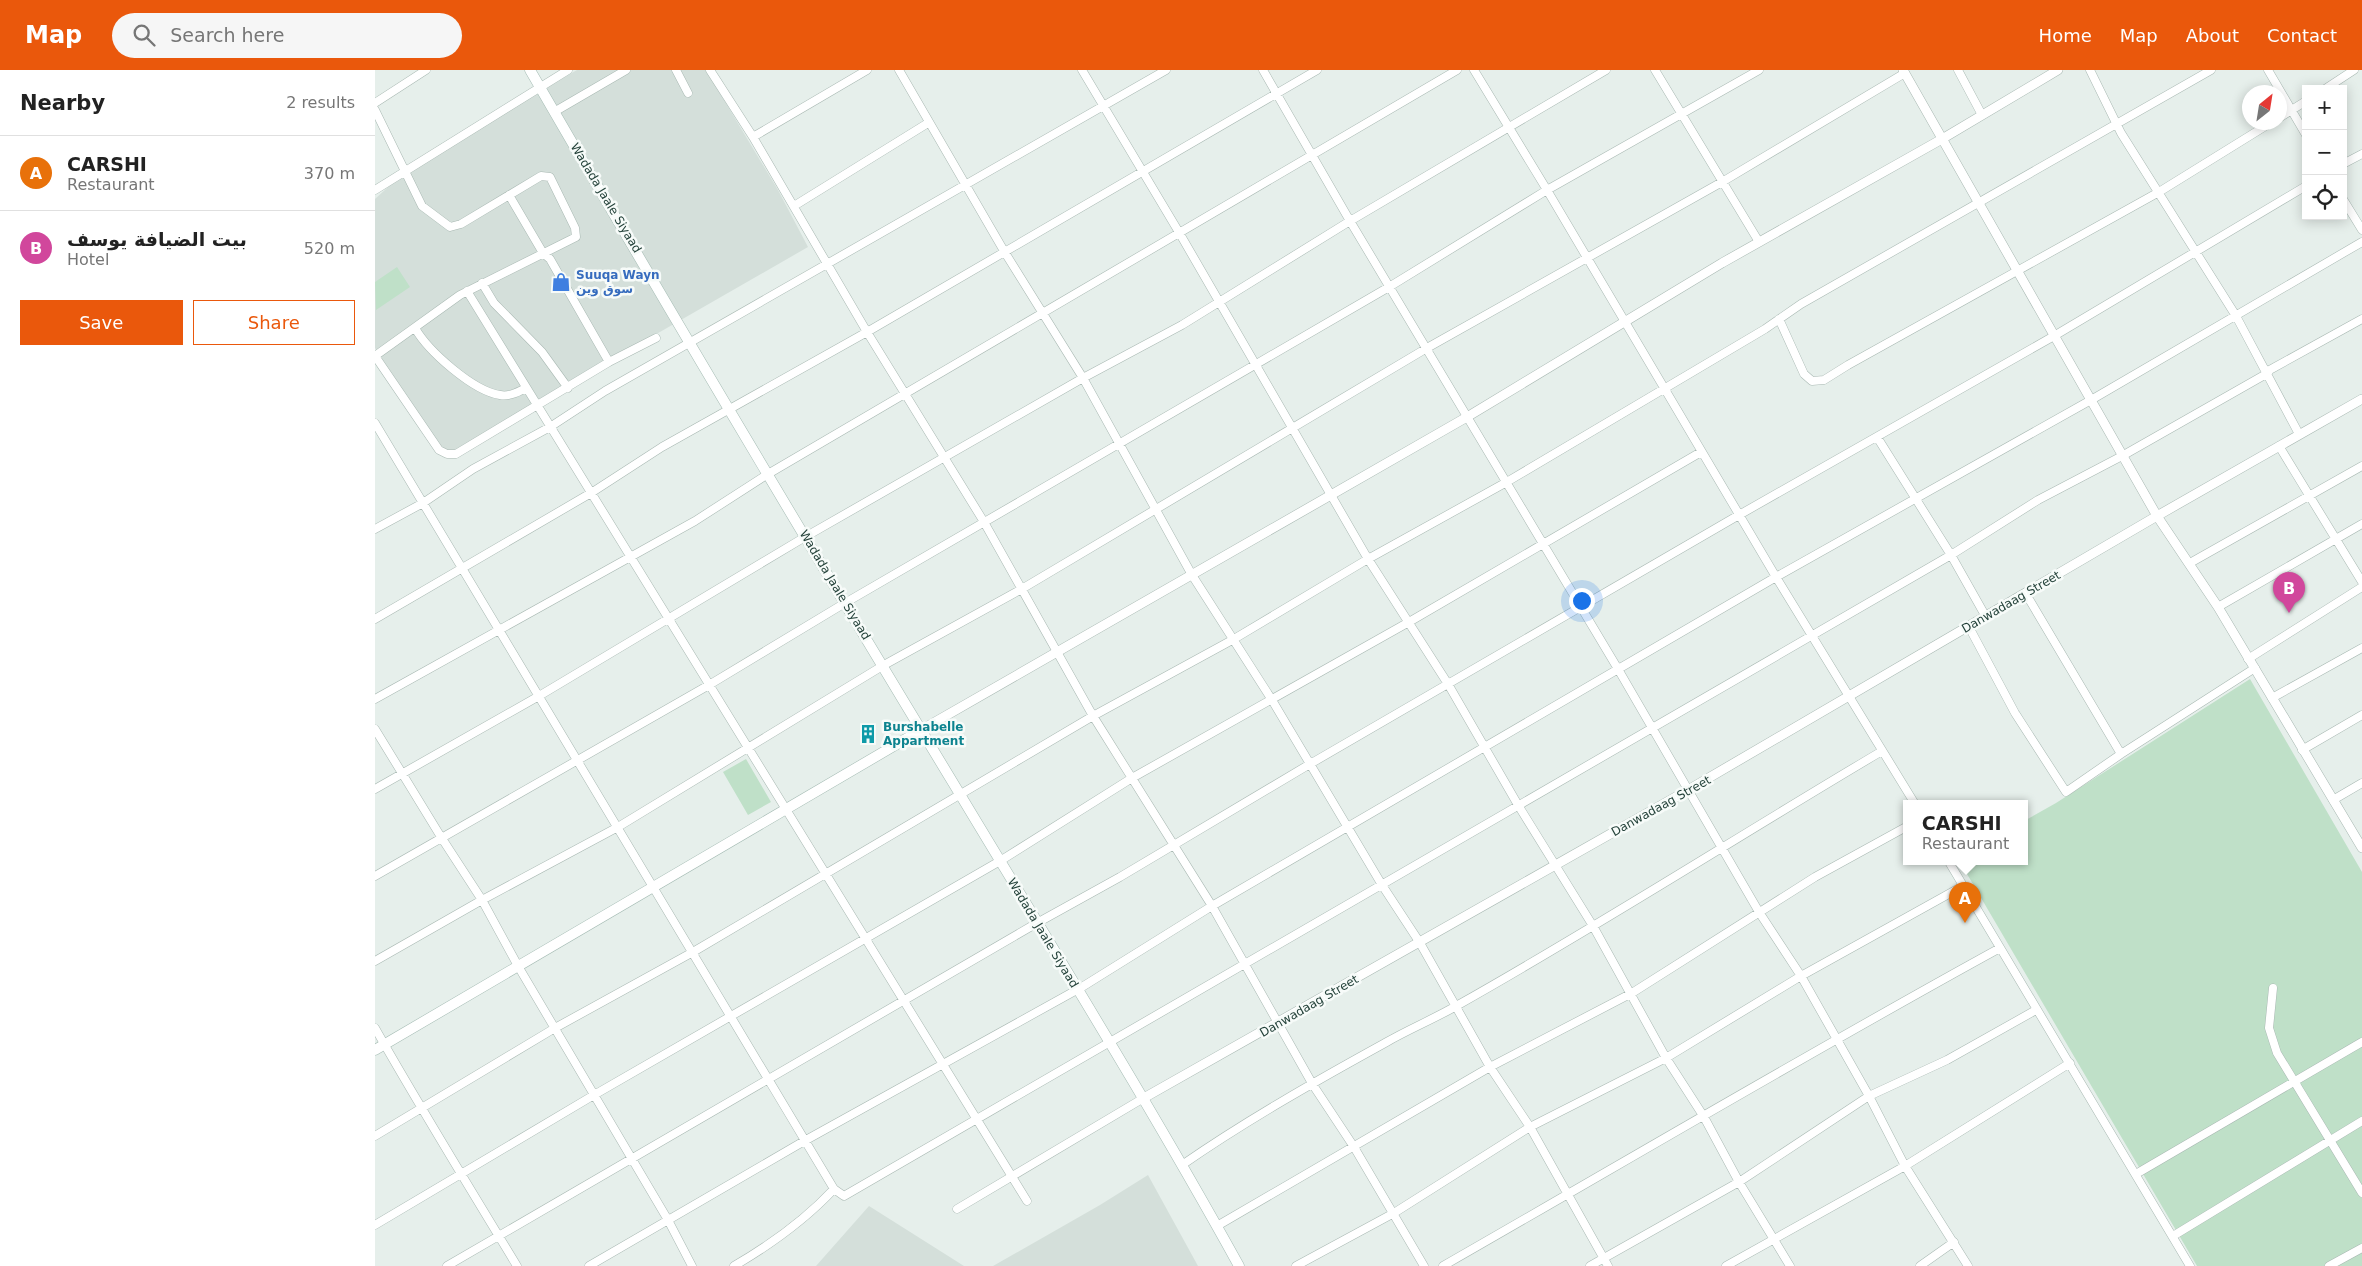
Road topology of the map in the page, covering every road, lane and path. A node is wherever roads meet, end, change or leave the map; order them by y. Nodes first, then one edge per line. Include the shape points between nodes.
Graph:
1 (425, 70) edge
2 (530, 70) edge
3 (568, 70) edge
4 (627, 70) edge
5 (676, 70) edge
6 (710, 70) edge
7 (867, 70) edge
8 (899, 70) edge
9 (1082, 70) edge
10 (1166, 70) edge
11 (1263, 70) edge
12 (1317, 70) edge
13 (1457, 70) edge
14 (1474, 70) edge
15 (1606, 70) edge
16 (1655, 70) edge
17 (1759, 70) edge
18 (1958, 70) edge
19 (2058, 70) edge
20 (2090, 70) edge
21 (2211, 70) edge
22 (2268, 70) edge
23 (2354, 70) edge
24 (1904, 72) edge
25 (2331, 85) edge
26 (540, 87) junction
27 (688, 93) dead end
28 (1277, 93) junction
29 (375, 103) edge
30 (2302, 104) edge
31 (1104, 107) junction
32 (375, 110) edge
33 (2291, 111) junction
34 (554, 112) junction
35 (1682, 113) junction
36 (2287, 113) edge
37 (1982, 115) junction
38 (928, 123) junction
39 (2117, 123) junction
40 (1509, 128) junction
41 (2259, 130) edge
42 (2303, 130) edge
43 (753, 137) junction
44 (1942, 139) junction
45 (1312, 153) junction
46 (2362, 154) edge
47 (2347, 162) edge
48 (404, 172) junction
49 (1143, 172) junction
50 (1722, 182) junction
51 (965, 186) junction
52 (2302, 188) edge
53 (375, 190) edge
54 (1547, 190) junction
55 (2159, 192) junction
56 (509, 195) junction
57 (1978, 203) junction
58 (794, 206) junction
59 (2347, 206) edge
60 (1350, 221) junction
61 (2362, 230) edge
62 (1180, 234) junction
63 (1759, 242) junction
64 (2362, 242) edge
65 (1003, 250) junction
66 (2195, 251) junction
67 (543, 253) junction
68 (1587, 258) junction
69 (827, 263) junction
70 (2018, 270) junction
71 (482, 283) junction
72 (1389, 287) junction
73 (467, 291) junction
74 (1219, 303) junction
75 (1044, 314) junction
76 (2235, 316) junction
77 (1779, 319) junction
78 (2362, 319) edge
79 (1625, 322) junction
80 (415, 328) junction
81 (867, 332) junction
82 (2054, 336) junction
83 (656, 338) dead end
84 (691, 342) junction
85 (1427, 348) junction
86 (375, 356) edge
87 (609, 362) junction
88 (1255, 363) junction
89 (2267, 372) junction
90 (1083, 378) junction
91 (1664, 387) junction
92 (527, 388) junction
93 (568, 388) junction
94 (906, 394) junction
95 (2362, 399) edge
96 (2091, 400) junction
97 (537, 405) junction
98 (730, 408) junction
99 (1467, 417) junction
100 (375, 423) edge
101 (550, 427) junction
102 (1292, 429) junction
103 (2299, 434) junction
104 (383, 436) junction
105 (1877, 436) junction
106 (375, 441) edge
107 (1120, 446) junction
108 (2279, 446) junction
109 (1701, 452) junction
110 (2122, 456) junction
111 (944, 458) junction
112 (2362, 466) edge
113 (768, 474) junction
114 (1505, 483) junction
115 (591, 493) junction
116 (1331, 494) junction
117 (2309, 495) junction
118 (1915, 500) junction
119 (423, 503) junction
120 (1157, 510) junction
121 (1739, 515) junction
122 (2157, 516) junction
123 (984, 522) junction
124 (2362, 524) edge
125 (375, 529) edge
126 (805, 537) junction
127 (2336, 539) junction
128 (1541, 543) junction
129 (1951, 555) junction
130 (630, 556) junction
131 (1368, 559) junction
132 (2189, 563) junction
133 (463, 569) junction
134 (1192, 575) junction
135 (1776, 577) junction
136 (2362, 582) edge
137 (2362, 587) edge
138 (1021, 590) junction
139 (2025, 594) junction
140 (845, 604) junction
141 (2218, 607) junction
142 (1579, 608) junction
143 (667, 617) junction
144 (1986, 617) junction
145 (375, 619) edge
146 (1409, 622) junction
147 (1969, 627) junction
148 (500, 630) junction
149 (1812, 635) junction
150 (1234, 639) junction
151 (2362, 648) edge
152 (1057, 652) junction
153 (2249, 659) junction
154 (884, 665) junction
155 (2255, 668) junction
156 (1618, 669) junction
157 (1447, 684) junction
158 (709, 685) junction
159 (539, 696) junction
160 (1851, 697) junction
161 (2273, 698) junction
162 (375, 699) edge
163 (1272, 700) junction
164 (2362, 715) edge
165 (1093, 716) junction
166 (1652, 728) junction
167 (375, 729) edge
168 (921, 730) junction
169 (1484, 747) junction
170 (748, 748) junction
171 (2302, 750) junction
172 (1882, 751) junction
173 (2121, 754) junction
174 (577, 759) junction
175 (1310, 764) junction
176 (401, 773) junction
177 (1132, 778) junction
178 (2362, 783) edge
179 (375, 789) edge
180 (1688, 790) junction
181 (960, 796) junction
182 (1913, 800) edge
183 (2333, 800) junction
184 (1518, 806) junction
185 (786, 809) junction
186 (618, 827) junction
187 (1348, 827) junction
188 (1903, 830) edge
189 (441, 837) junction
190 (1174, 844) junction
191 (1721, 846) junction
192 (2362, 846) edge
193 (1000, 861) junction
194 (1951, 865) edge
195 (1554, 866) junction
196 (825, 874) junction
197 (375, 876) edge
198 (1382, 885) junction
199 (1963, 886) junction
200 (654, 887) junction
201 (482, 900) junction
202 (1212, 906) junction
203 (1759, 912) junction
204 (1037, 923) junction
205 (1593, 926) junction
206 (866, 939) junction
207 (1419, 944) junction
208 (2000, 948) junction
209 (693, 952) junction
210 (375, 961) edge
211 (1245, 964) junction
212 (518, 966) junction
213 (1801, 976) junction
214 (2273, 988) dead end
215 (1076, 990) junction
216 (1632, 993) junction
217 (904, 1002) junction
218 (1456, 1006) junction
219 (2036, 1010) junction
220 (732, 1016) junction
221 (1278, 1024) junction
222 (375, 1028) edge
223 (555, 1028) junction
224 (1836, 1038) junction
225 (2362, 1042) edge
226 (1109, 1043) junction
227 (379, 1047) edge
228 (1666, 1058) junction
229 (2069, 1063) junction
230 (943, 1064) junction
231 (1491, 1067) junction
232 (770, 1080) junction
233 (2296, 1082) junction
234 (1313, 1085) junction
235 (594, 1095) junction
236 (1869, 1096) junction
237 (1142, 1099) junction
238 (421, 1109) junction
239 (1704, 1117) junction
240 (977, 1119) junction
241 (2362, 1121) edge
242 (1530, 1127) junction
243 (375, 1136) edge
244 (806, 1140) junction
245 (2331, 1142) junction
246 (1354, 1147) junction
247 (631, 1158) junction
248 (1182, 1166) junction
249 (1905, 1166) junction
250 (463, 1173) junction
251 (2136, 1174) junction
252 (1013, 1178) junction
253 (1739, 1182) junction
254 (834, 1189) junction
255 (2362, 1193) edge
256 (1568, 1194) junction
257 (1027, 1201) dead end
258 (957, 1209) dead end
259 (1394, 1213) junction
260 (668, 1220) junction
261 (375, 1225) edge
262 (1217, 1226) junction
263 (499, 1236) junction
264 (2173, 1236) junction
265 (1775, 1240) junction
266 (1954, 1242) junction
267 (2362, 1248) edge
268 (1603, 1258) junction
269 (447, 1266) edge
270 (517, 1266) edge
271 (589, 1266) edge
272 (692, 1266) edge
273 (733, 1266) edge
274 (1239, 1266) edge
275 (1295, 1266) edge
276 (1424, 1266) edge
277 (1443, 1266) edge
278 (1590, 1266) edge
279 (1608, 1266) edge
280 (1725, 1266) edge
281 (1791, 1266) edge
282 (1920, 1266) edge
283 (1968, 1266) edge
284 (2190, 1266) edge
285 (2329, 1266) edge

1 - 29 street
2 - 26 main road, Wadada Jaale Siyaad
3 - 26 street
4 - 34 street
5 - 27 street
6 - 43 street
7 - 43 street
8 - 38 street
9 - 31 street
10 - 31 street
11 - 28 street
12 - 28 street
13 - 45 street
14 - 40 street
15 - 40 street
16 - 35 street
17 - 35 street
18 - 37 street
19 - 37 street
20 - 39 street
21 - 39 street
22 - 33 street
23 - 25 street
24 - 44 street
24 - 50 street
26 - 34 main road, Wadada Jaale Siyaad
26 - 48 street
28 - 45 street
28 - 49 street
30 - 33 street
31 - 49 street
31 - 51 street
32 - 48 street
33 - 36 street
33 - 42 street
34 - 84 main road, Wadada Jaale Siyaad
35 - 50 street
35 - 54 street
37 - 44 street
38 - 51 street
38 - 58 street
39 - 55 street
39 - 57 street
40 - 54 street
40 - 60 street
41 - 55 street
43 - 58 street
44 - 57 street
44 - 63 street
45 - 60 street
45 - 62 street
46 - 47 street
48 - 53 street
48 - 56 street via 422,206 450,227 461,224
49 - 62 street
49 - 65 street
50 - 63 street
50 - 68 street
51 - 65 street
51 - 69 street
52 - 66 street
54 - 68 street
54 - 72 street
55 - 66 street
55 - 70 street
56 - 67 street
56 - 67 street via 541,176 550,177 575,228 576,237
57 - 70 street
57 - 77 street
58 - 69 street
59 - 61 street
60 - 72 street
60 - 74 street
62 - 74 street
62 - 75 street
63 - 79 street
64 - 76 street
65 - 75 street
65 - 81 street
66 - 76 street
66 - 82 street
67 - 71 street
67 - 87 street via 550,259
68 - 79 street
68 - 85 street
69 - 81 street
69 - 84 street
70 - 77 street via 1818,382 1804,374
70 - 82 street
71 - 73 street
71 - 93 street via 494,304 542,352
72 - 85 street
72 - 88 street
73 - 80 street
73 - 92 street
74 - 88 street
74 - 90 street
75 - 90 street
75 - 94 street
76 - 89 street
76 - 96 street
77 - 91 street
78 - 89 street
79 - 91 street
79 - 99 street
80 - 86 street
80 - 92 street via 431,350 458,374 488,391 509,395
81 - 94 street
81 - 98 street
82 - 96 street
82 - 105 street
83 - 87 street
84 - 98 main road, Wadada Jaale Siyaad
84 - 101 street
85 - 99 street
85 - 102 street
86 - 97 street via 439,450 447,454 456,454
87 - 93 street
88 - 102 street
88 - 107 street
89 - 103 street
89 - 110 street
90 - 107 street
90 - 111 street
91 - 109 street
91 - 114 street
92 - 97 street
93 - 97 street
94 - 111 street
94 - 113 street
95 - 103 street, Danwadaag Street
96 - 110 street
96 - 118 street
97 - 101 street
98 - 113 main road, Wadada Jaale Siyaad
98 - 115 street
99 - 114 street
99 - 116 street
100 - 104 street
101 - 115 street
101 - 119 street via 473,469
102 - 116 street
102 - 120 street
103 - 108 street, Danwadaag Street
104 - 106 street
104 - 119 street
105 - 118 street
105 - 121 street
107 - 120 street
107 - 123 street
108 - 117 street
108 - 122 street, Danwadaag Street
109 - 121 street
109 - 128 street
110 - 122 street
110 - 129 street via 2038,500
111 - 123 street
111 - 126 street
112 - 117 street
113 - 126 main road, Wadada Jaale Siyaad
113 - 130 street via 695,521
114 - 128 street
114 - 131 street
115 - 130 street
115 - 133 street
116 - 131 street
116 - 134 street
117 - 127 street
117 - 132 street
118 - 129 street
118 - 135 street
119 - 125 street
119 - 133 street
120 - 134 street
120 - 138 street
121 - 135 street
121 - 142 street
122 - 132 street
122 - 139 street, Danwadaag Street
123 - 138 street
123 - 140 street
124 - 127 street
126 - 140 main road, Wadada Jaale Siyaad
126 - 143 street
127 - 136 street
127 - 141 street
128 - 142 street
128 - 146 street
129 - 144 street
129 - 149 street
130 - 143 street
130 - 148 street
131 - 146 street
131 - 150 street
132 - 141 street
133 - 145 street
133 - 148 street
134 - 150 street
134 - 152 street
135 - 149 street
135 - 156 street
137 - 153 street
138 - 152 street
138 - 154 street
139 - 144 street, Danwadaag Street
139 - 173 street
140 - 154 main road, Wadada Jaale Siyaad
140 - 158 street
141 - 153 street
142 - 156 street
142 - 157 street
143 - 158 street
143 - 159 street
144 - 147 street, Danwadaag Street
146 - 157 street
146 - 163 street
147 - 160 street, Danwadaag Street
147 - 173 street via 2015,712 2066,792
148 - 159 street
148 - 162 street
149 - 160 street
149 - 166 street
150 - 163 street
150 - 165 street
151 - 161 street
152 - 165 street
152 - 168 street
153 - 155 street
154 - 168 main road, Wadada Jaale Siyaad
154 - 170 street
155 - 161 street
155 - 173 street
156 - 166 street
156 - 169 street
157 - 169 street
157 - 175 street
158 - 170 street
158 - 174 street
159 - 174 street
159 - 176 street
160 - 172 street
160 - 180 street, Danwadaag Street
161 - 171 street
163 - 175 street
163 - 177 street
164 - 171 street
165 - 177 street
165 - 181 street
166 - 180 street
166 - 184 street
167 - 176 street
168 - 181 main road, Wadada Jaale Siyaad
168 - 185 main road
169 - 184 street
169 - 187 street
170 - 185 street
170 - 186 street
171 - 183 street
172 - 182 street
172 - 191 street
174 - 186 street
174 - 189 street
175 - 187 street
175 - 190 street
176 - 179 street
176 - 189 street
177 - 190 street
177 - 193 street
178 - 183 street
180 - 191 street
180 - 195 street, Danwadaag Street
181 - 193 main road, Wadada Jaale Siyaad
181 - 196 street
183 - 192 street
184 - 195 street
184 - 198 street
185 - 196 street
185 - 200 main road
186 - 200 street
186 - 201 street
187 - 198 street
187 - 202 street
188 - 203 street via 1815,877
189 - 197 street
189 - 201 street
190 - 202 street
190 - 204 street
191 - 203 street
191 - 205 street
193 - 204 main road, Wadada Jaale Siyaad
193 - 206 street
194 - 199 street
195 - 205 street
195 - 207 street, Danwadaag Street
196 - 206 street
196 - 209 street
198 - 207 street
198 - 211 street
199 - 208 street
199 - 213 street
200 - 209 street
200 - 212 main road
201 - 210 street
201 - 212 street
202 - 211 street
202 - 215 street
203 - 213 street
203 - 216 street
204 - 215 main road, Wadada Jaale Siyaad
204 - 217 street
205 - 216 street
205 - 218 street
206 - 217 street
206 - 220 street
207 - 218 street
207 - 221 street, Danwadaag Street
208 - 219 street
208 - 224 street
209 - 220 street
209 - 223 street
211 - 221 street
211 - 226 street
212 - 223 street
212 - 227 main road
213 - 224 street
213 - 228 street
214 - 233 street via 2269,1028 2277,1054
215 - 226 main road, Wadada Jaale Siyaad
215 - 230 street
216 - 228 street
216 - 231 street
217 - 230 street
217 - 232 street
218 - 231 street
218 - 234 street via 1385,1042
219 - 229 street
219 - 236 street via 1947,1060
220 - 232 street
220 - 235 street
221 - 234 street
221 - 237 street, Danwadaag Street
222 - 227 street
223 - 235 street
223 - 238 street
224 - 236 street
224 - 239 street
225 - 233 street
226 - 237 main road, Wadada Jaale Siyaad
226 - 240 street
227 - 238 street
228 - 239 street
228 - 242 street
229 - 249 street
229 - 251 street
230 - 240 street
230 - 244 street
231 - 242 street
231 - 246 street
232 - 244 street
232 - 247 street
233 - 245 street
233 - 251 street
234 - 246 street
234 - 248 street via 1217,1141
235 - 247 street
235 - 250 street
236 - 249 street
236 - 253 street
237 - 248 main road, Wadada Jaale Siyaad
237 - 252 street, Danwadaag Street
238 - 243 street
238 - 250 street
239 - 253 street
239 - 256 street
240 - 252 street
240 - 254 street via 844,1196
241 - 245 street
242 - 256 street
242 - 259 street
244 - 254 street
244 - 260 street
245 - 255 street
245 - 264 street
246 - 259 street
246 - 262 street
247 - 260 street
247 - 263 street
248 - 262 main road, Wadada Jaale Siyaad
249 - 265 street
249 - 266 street
250 - 261 street
250 - 263 street
251 - 264 street
252 - 257 street
252 - 258 street, Danwadaag Street
253 - 265 street
253 - 268 street
254 - 273 street via 793,1226
256 - 268 street
256 - 277 street
259 - 275 street
259 - 276 street
260 - 271 street
260 - 272 street
262 - 274 main road, Wadada Jaale Siyaad
263 - 269 street
263 - 270 street
264 - 284 street
265 - 280 street
265 - 281 street
266 - 282 street
266 - 283 street
267 - 285 street
268 - 278 street
268 - 279 street

